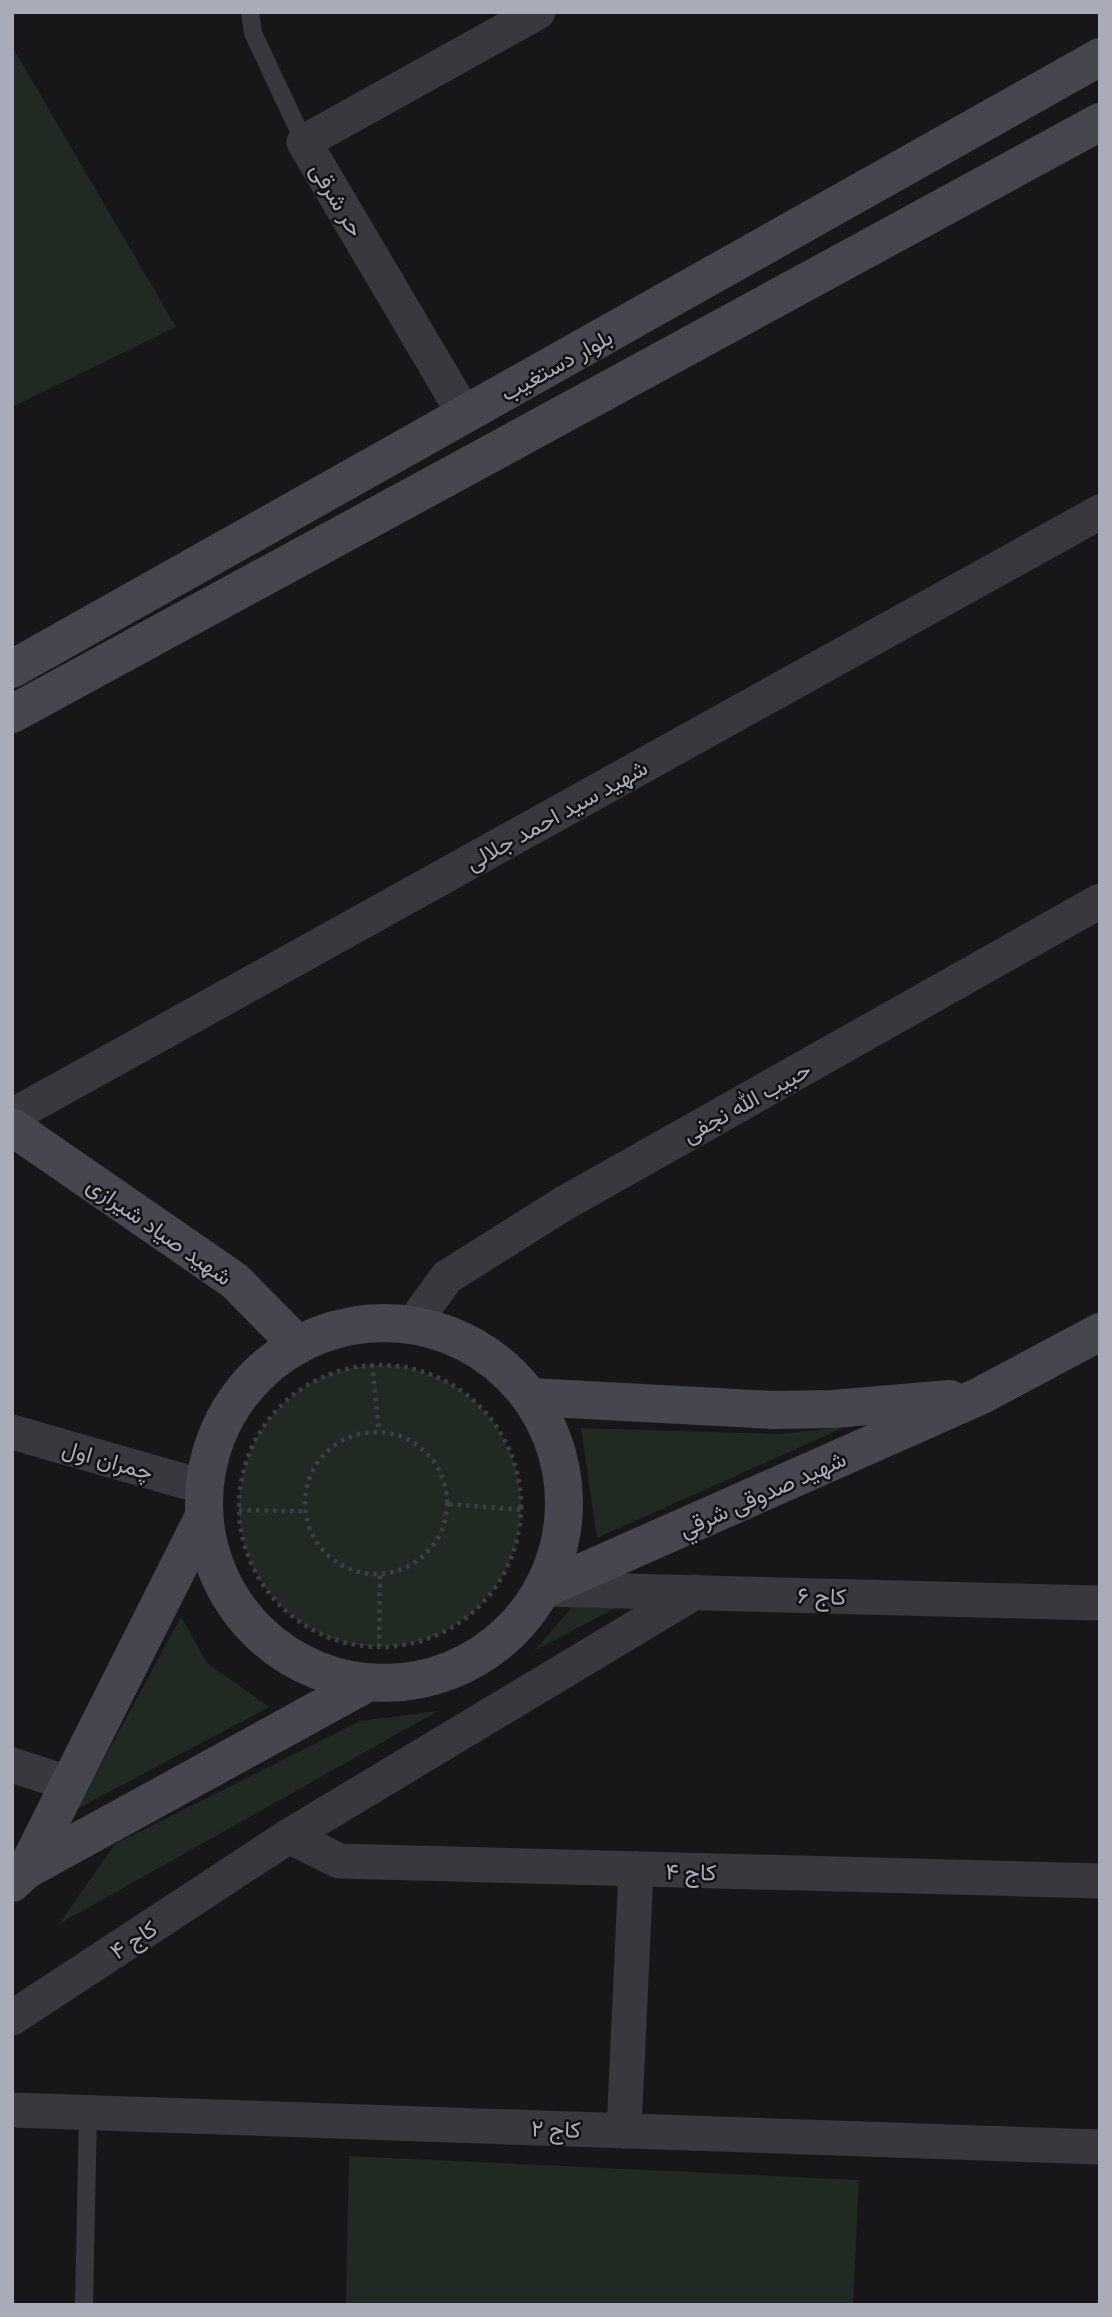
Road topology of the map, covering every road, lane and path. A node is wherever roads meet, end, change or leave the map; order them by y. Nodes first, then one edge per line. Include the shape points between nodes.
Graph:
1 (250, 12) edge
2 (538, 12) edge
3 (1100, 57) edge
4 (1100, 122) edge
5 (304, 142) junction
6 (465, 415) junction
7 (1100, 512) edge
8 (12, 669) edge
9 (12, 714) edge
10 (1100, 901) edge
11 (12, 1116) edge
12 (12, 1127) edge
13 (412, 1325) junction
14 (1100, 1332) edge
15 (298, 1345) junction
16 (372, 1364) junction
17 (981, 1396) junction
18 (531, 1397) junction
19 (379, 1431) junction
20 (12, 1432) edge
21 (215, 1504) junction
22 (449, 1504) junction
23 (522, 1510) junction
24 (305, 1511) junction
25 (380, 1575) junction
26 (544, 1590) junction
27 (695, 1592) junction
28 (1100, 1603) edge
29 (373, 1665) junction
30 (12, 1765) edge
31 (70, 1784) junction
32 (289, 1836) junction
33 (636, 1869) junction
34 (19, 1877) edge
35 (1100, 1881) edge
36 (12, 2018) edge
37 (12, 2110) edge
38 (88, 2112) junction
39 (624, 2131) junction
40 (1100, 2147) edge
41 (84, 2305) edge

1 - 5 lane via 253,33
2 - 5 street, حر شرقی
3 - 6 street, بلوار دستغیب
4 - 9 street, بلوار دستغیب
5 - 6 street, حر شرقی
6 - 8 street, بلوار دستغیب
7 - 11 street, شهید سید احمد جلالی
10 - 13 street, حبیب الله نجفی via 563,1204 447,1277
12 - 15 street, شهید صیاد شیرازی via 235,1281
13 - 15 street via 354,1326
13 - 18 street via 458,1339 498,1363
14 - 17 street, شهید صدوقی شرقي
15 - 21 street via 262,1371 233,1404 214,1444
16 - 19 path
16 - 21 path via 329,1374 291,1395 261,1427 243,1467
16 - 23 path via 410,1367 447,1381 479,1405 503,1435 517,1471
17 - 18 street, شهید صدوقی شرقي via 774,1410
17 - 26 street, شهید صدوقی شرقي
18 - 26 street via 555,1442 565,1491 562,1542
19 - 22 path via 420,1446 445,1482
19 - 24 path via 332,1446 316,1463 306,1486
20 - 21 street, چمران اول
21 - 24 path
21 - 29 path via 266,1590 298,1621
21 - 29 street via 214,1565 238,1609 274,1646 317,1670
21 - 31 street
22 - 23 path
22 - 25 path via 445,1525 420,1560 401,1571
23 - 29 path via 516,1546 501,1579 478,1607 449,1629
24 - 25 path via 310,1531 338,1564
25 - 29 path
26 - 27 street, کاج ۶
26 - 29 street via 512,1632 469,1663 419,1680
27 - 28 street, کاج ۶
27 - 32 street, کاج ۴
29 - 34 street
30 - 31 street
31 - 34 street
32 - 33 street, کاج ۴ via 339,1861
32 - 36 street, کاج ۴
33 - 35 street, کاج ۴
33 - 39 street
37 - 38 street, کاج ۲
38 - 39 street, کاج ۲
38 - 41 lane
39 - 40 street, کاج ۲

